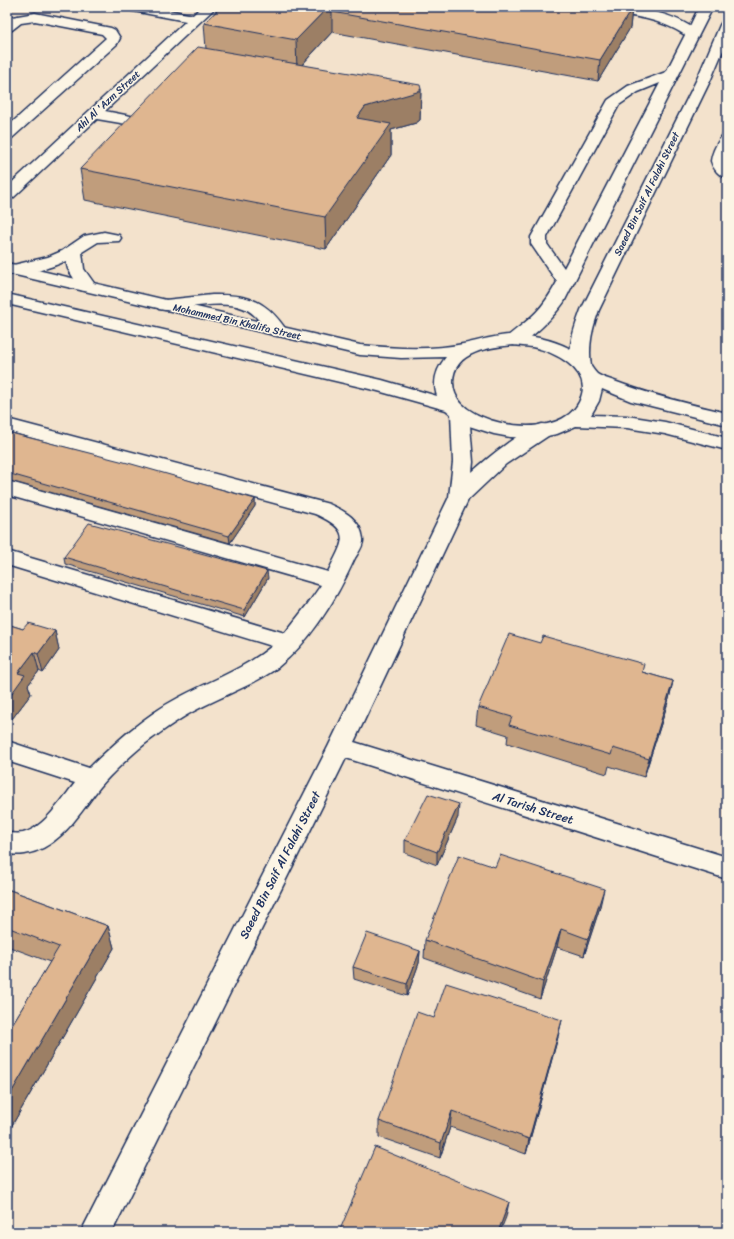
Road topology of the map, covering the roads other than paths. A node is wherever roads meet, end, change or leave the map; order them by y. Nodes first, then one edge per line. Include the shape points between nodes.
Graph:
1 (133, 7) edge
2 (209, 7) edge
3 (594, 7) edge
4 (704, 10) edge
5 (650, 16) junction
6 (196, 19) junction
7 (727, 25) edge
8 (7, 27) edge
9 (693, 34) junction
10 (671, 75) junction
11 (108, 102) junction
12 (123, 105) dead end
13 (95, 114) junction
14 (156, 124) edge
15 (7, 135) edge
16 (727, 138) edge
17 (727, 173) edge
18 (7, 196) edge
19 (113, 238) dead end
20 (73, 251) junction
21 (11, 269) edge
22 (566, 283) junction
23 (87, 286) junction
24 (7, 300) edge
25 (514, 340) junction
26 (469, 348) junction
27 (586, 372) junction
28 (457, 410) junction
29 (727, 419) edge
30 (573, 420) junction
31 (7, 425) edge
32 (544, 430) junction
33 (727, 444) edge
34 (7, 488) edge
35 (460, 497) junction
36 (7, 558) edge
37 (334, 581) junction
38 (290, 643) junction
39 (340, 747) junction
40 (7, 751) edge
41 (93, 779) junction
42 (7, 844) edge
43 (727, 868) edge
44 (96, 1232) edge

1 - 6 street
2 - 6 street, Ahl Al 'Azm Street
3 - 5 street
4 - 5 street via 678,17
4 - 9 street
5 - 9 street via 679,25
6 - 11 street, Ahl Al 'Azm Street
7 - 27 street, Saeed Bin Saif Al Falahi Street via 690,107 590,310 580,346
8 - 15 street via 17,20 35,17 106,30 113,38
9 - 10 street
10 - 22 street
10 - 22 street via 631,89 613,102 539,237 540,244
11 - 12 street
11 - 13 street, Ahl Al 'Azm Street
13 - 14 street
13 - 18 street, Ahl Al 'Azm Street
16 - 17 street via 717,161
19 - 20 street via 96,237
20 - 21 street via 46,263
20 - 23 street via 76,269
21 - 23 street, Mohammed Bin Khalifa Street
22 - 25 street via 542,318
23 - 26 street, Mohammed Bin Khalifa Street via 165,305 219,300 241,302 257,309 278,332 360,350 436,353
24 - 28 street via 382,386
25 - 26 street via 490,342
25 - 27 street via 541,343 564,352
26 - 28 street via 456,357 447,368 443,381 445,394
27 - 29 street via 638,397
27 - 30 street via 592,390 590,401
28 - 32 street via 478,423 499,430
28 - 35 street, Saeed Bin Saif Al Falahi Street via 463,462
30 - 32 street
30 - 33 street via 633,423 665,428
31 - 37 street via 334,514 345,522 351,531 353,541
32 - 35 street, Saeed Bin Saif Al Falahi Street via 489,467
34 - 37 street
35 - 39 street, Saeed Bin Saif Al Falahi Street
36 - 38 street
37 - 38 street via 315,612
38 - 41 street via 268,662 185,705 160,721 136,738
39 - 43 street, Al Tarish Street
39 - 44 street, Saeed Bin Saif Al Falahi Street
40 - 41 street
41 - 42 street via 57,824 44,835 26,843

